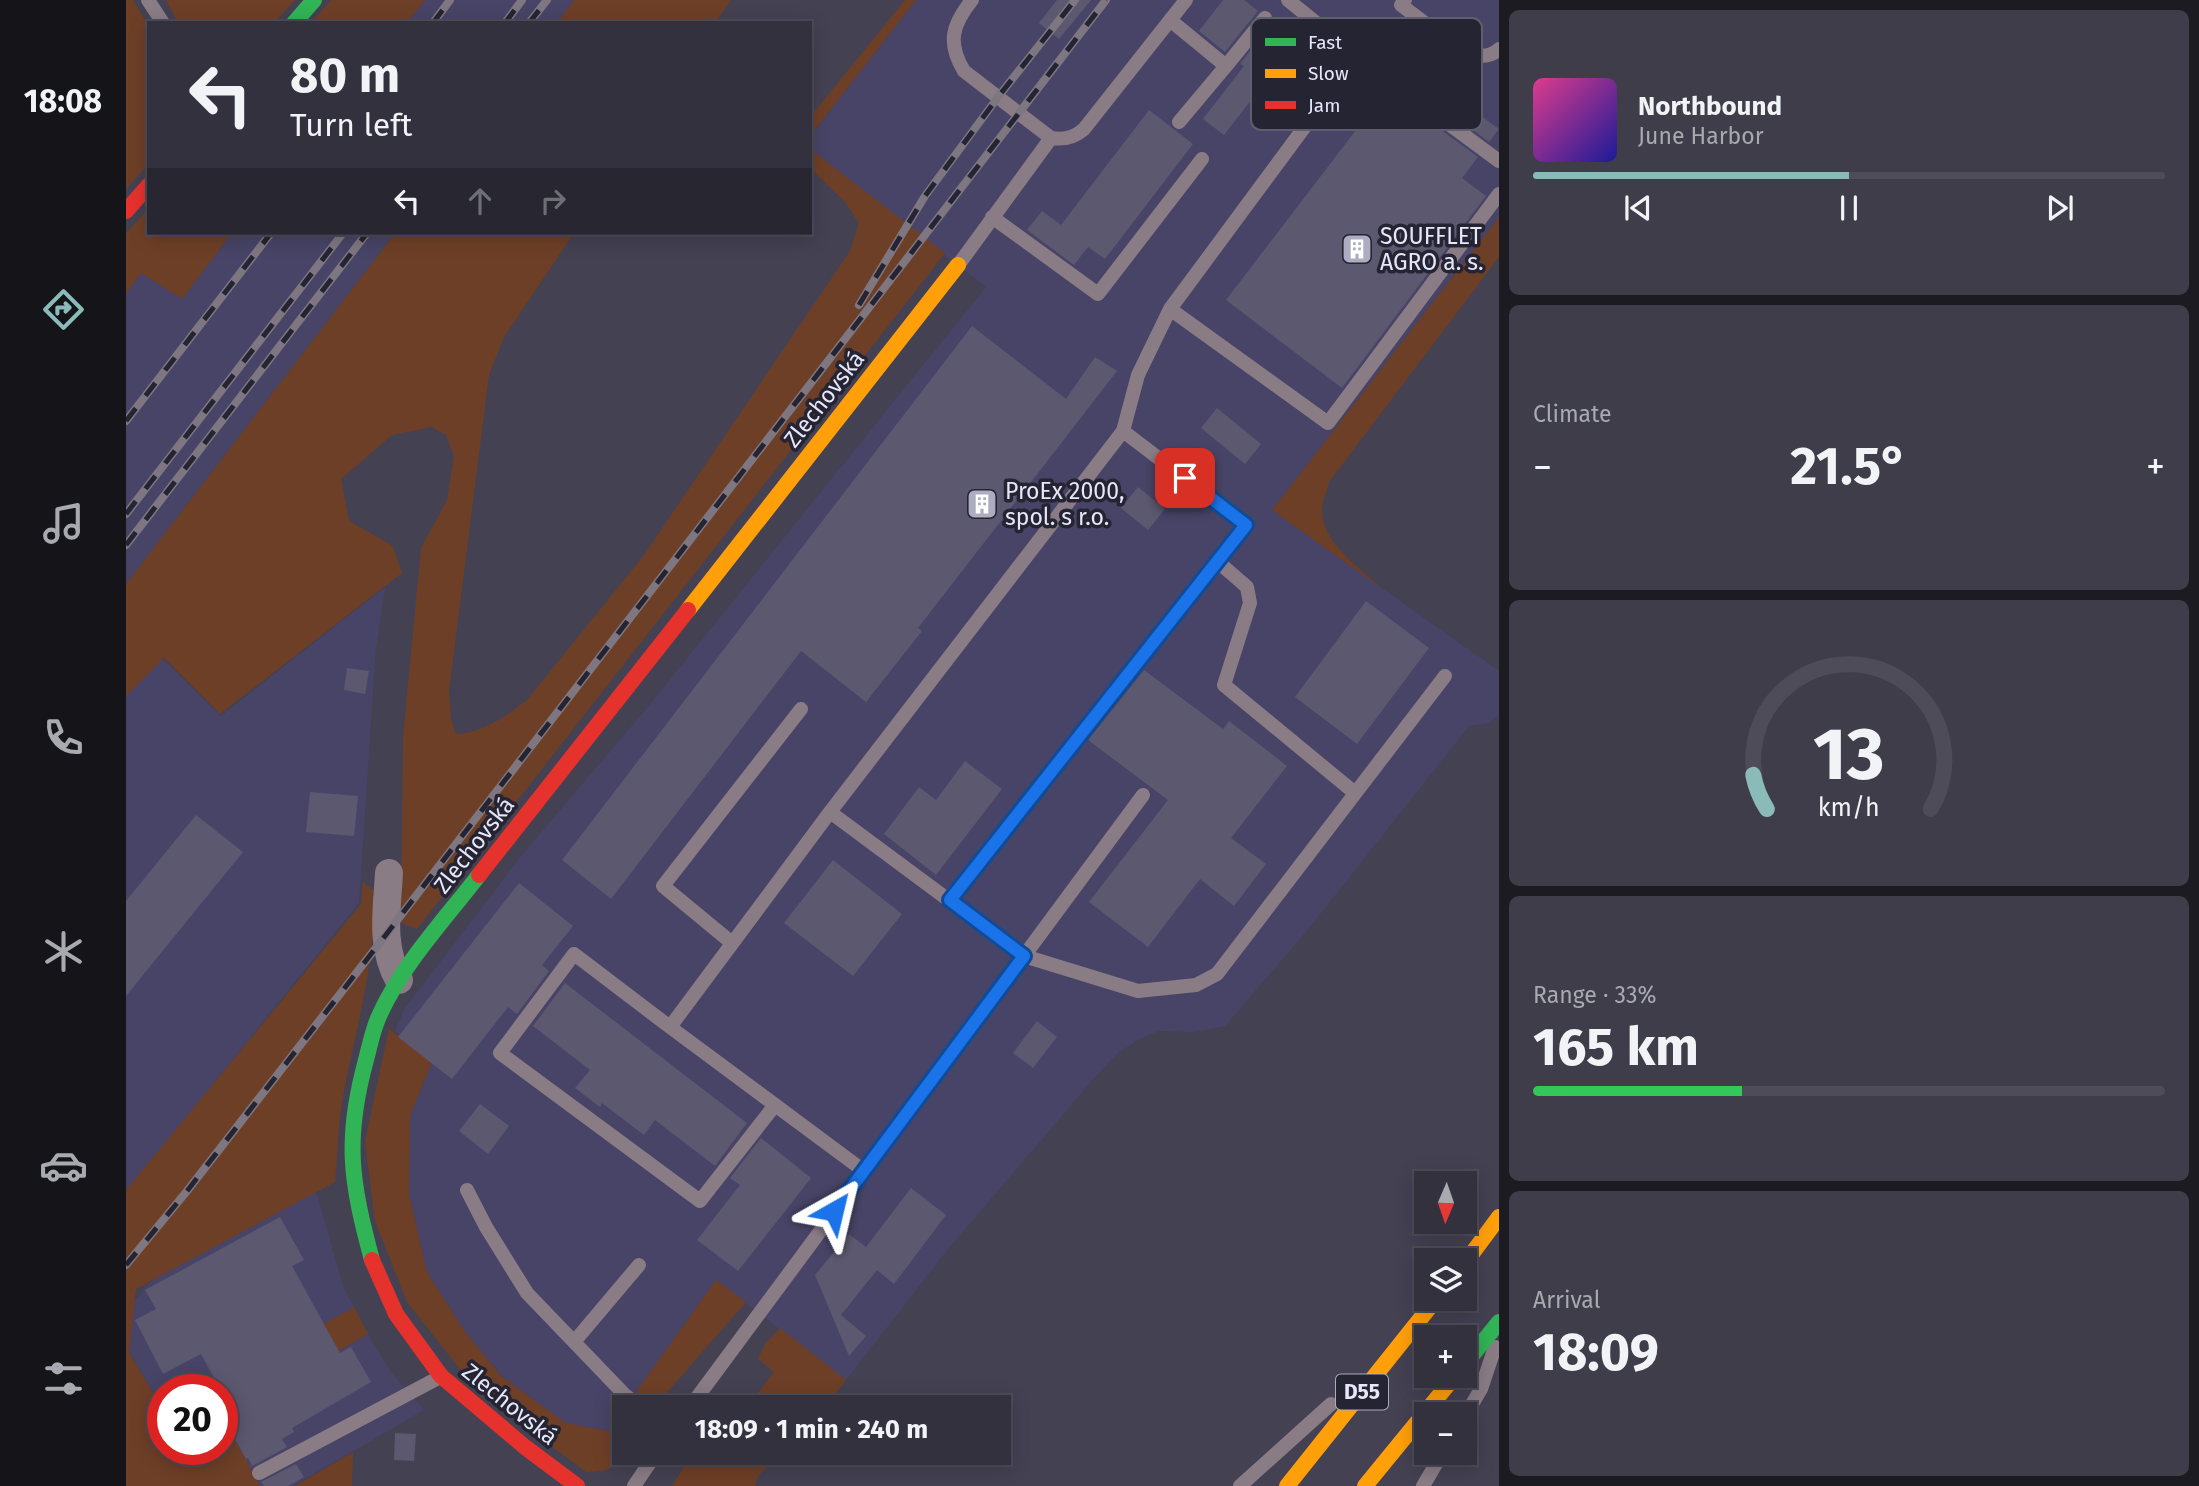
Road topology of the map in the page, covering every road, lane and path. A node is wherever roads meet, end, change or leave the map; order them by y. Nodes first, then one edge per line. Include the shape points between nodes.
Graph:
1 (148, 0) edge
2 (314, 0) edge
3 (972, 0) edge
4 (1186, 0) edge
5 (1288, 0) edge
6 (1400, 2) edge
7 (1310, 18) edge
8 (1420, 18) edge
9 (1170, 20) junction
10 (162, 21) edge
11 (296, 21) edge
12 (1251, 35) edge
13 (1499, 49) edge
14 (1482, 56) edge
15 (1226, 65) junction
16 (1179, 122) dead end
17 (1302, 130) edge
18 (1457, 130) edge
19 (1051, 138) junction
20 (1202, 159) dead end
21 (1499, 161) edge
22 (147, 187) edge
23 (1499, 194) edge
24 (126, 211) edge
25 (992, 217) junction
26 (958, 265) joint
27 (1170, 309) junction
28 (1123, 431) junction
29 (1217, 561) junction
30 (1445, 676) dead end
31 (801, 709) dead end
32 (1355, 793) junction
33 (1143, 795) dead end
34 (830, 812) junction
35 (389, 873) dead end
36 (950, 900) junction
37 (732, 943) junction
38 (1024, 956) junction
39 (399, 980) junction
40 (670, 1027) junction
41 (775, 1105) junction
42 (864, 1171) junction
43 (467, 1190) dead end
44 (1499, 1217) edge
45 (1476, 1248) edge
46 (639, 1265) dead end
47 (1424, 1311) edge
48 (1426, 1311) edge
49 (1499, 1322) edge
50 (1499, 1336) edge
51 (574, 1342) junction
52 (1477, 1349) edge
53 (441, 1377) junction
54 (1445, 1388) edge
55 (625, 1395) edge
56 (699, 1395) edge
57 (1473, 1402) edge
58 (648, 1465) edge
59 (1435, 1465) edge
60 (259, 1473) dead end
61 (577, 1486) edge
62 (634, 1486) edge
63 (1240, 1486) edge
64 (1287, 1486) edge
65 (1365, 1486) edge
66 (1423, 1486) edge

1 - 10 lane
2 - 11 main road
3 - 19 lane via 954,32 957,59 964,71
4 - 9 lane
5 - 7 lane
6 - 8 lane
9 - 15 lane
9 - 19 lane via 1084,129 1069,138
12 - 15 lane
13 - 14 lane
15 - 16 lane
17 - 27 lane
18 - 21 lane
19 - 25 lane
20 - 25 lane via 1098,294
22 - 24 main road
23 - 27 lane via 1328,424
25 - 26 lane
26 - 39 main road, Zlechovská
27 - 28 lane via 1138,374
28 - 29 lane via 1246,525
28 - 34 lane
29 - 32 lane via 1247,587 1250,603 1224,685
29 - 36 lane
30 - 32 lane
31 - 37 lane via 663,886
32 - 38 lane via 1217,974 1196,985 1138,991
33 - 38 lane
34 - 36 lane
34 - 37 lane
35 - 39 street via 385,936
36 - 38 lane
37 - 40 lane
38 - 42 lane
39 - 53 main road, Zlechovská via 379,1015 362,1069 351,1157 357,1205 373,1265 396,1314
40 - 41 lane
40 - 41 lane via 574,954 500,1053 700,1201
41 - 42 lane
42 - 56 lane
43 - 51 lane via 527,1293
44 - 45 main road
46 - 51 lane
47 - 63 lane via 1381,1359
48 - 64 main road, D55
49 - 52 main road
50 - 57 lane
51 - 55 lane
53 - 60 lane
53 - 61 main road, Zlechovská
54 - 65 main road, D55
58 - 62 lane
59 - 66 lane

